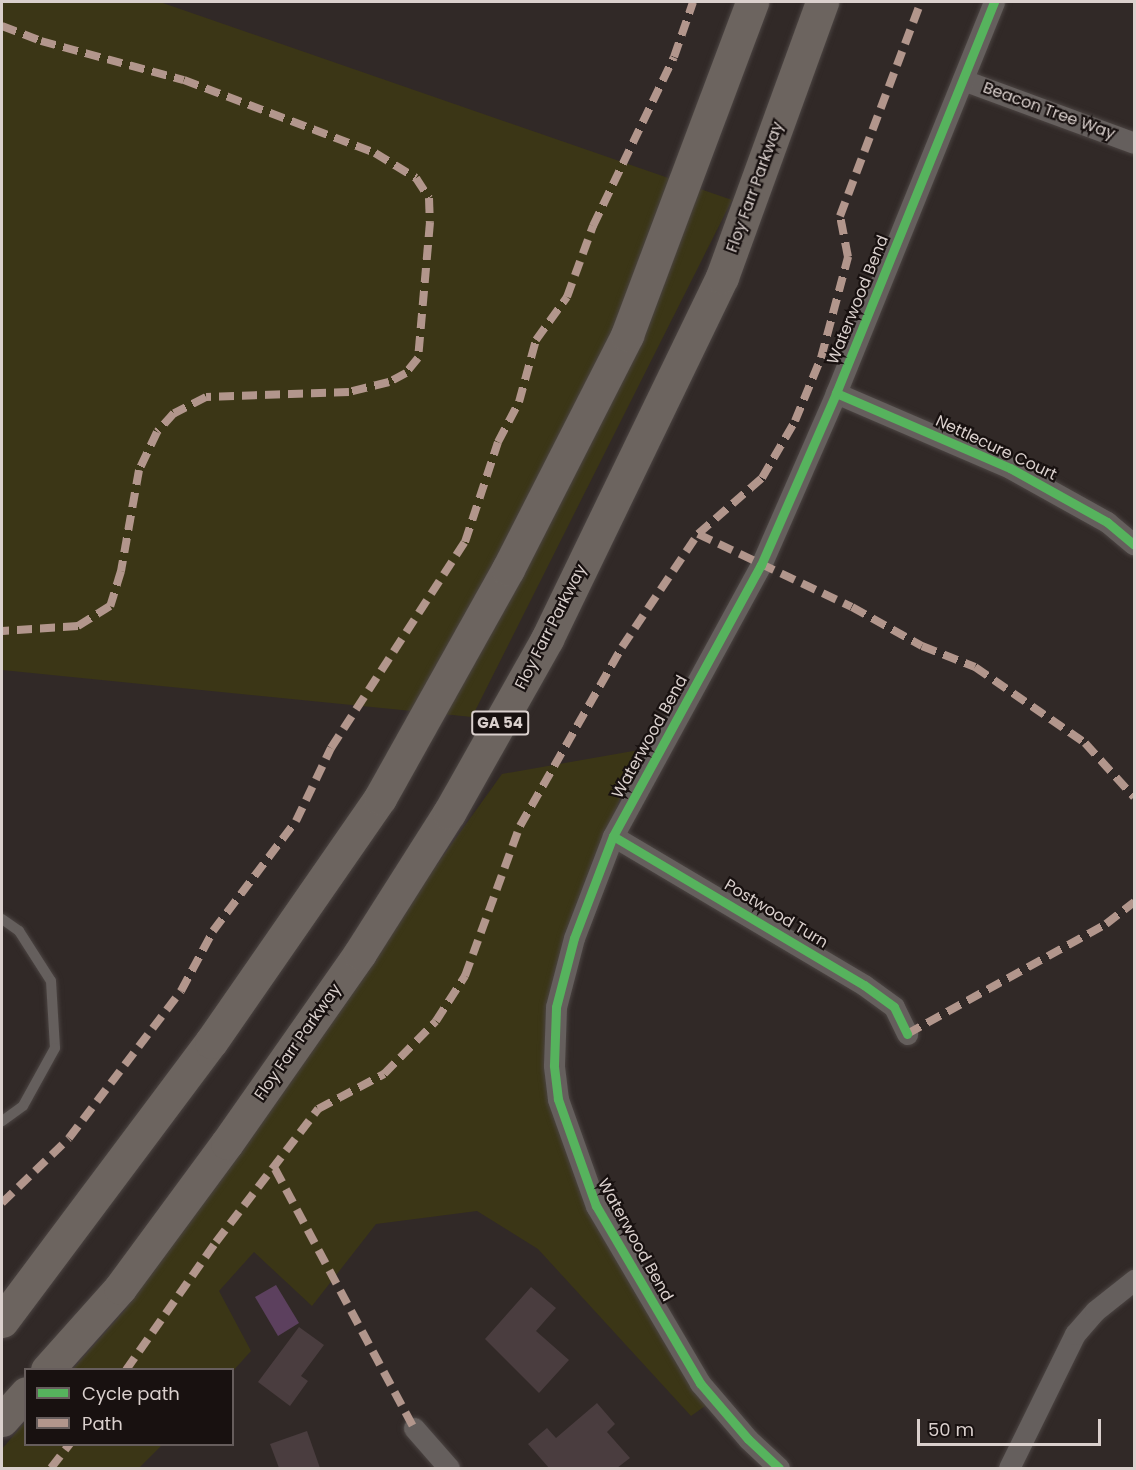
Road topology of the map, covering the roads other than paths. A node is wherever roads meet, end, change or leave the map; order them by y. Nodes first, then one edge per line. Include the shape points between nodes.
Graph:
1 (752, 2) edge
2 (822, 2) edge
3 (994, 2) edge
4 (963, 80) junction
5 (1134, 142) edge
6 (836, 393) junction
7 (1134, 544) edge
8 (613, 836) junction
9 (2, 919) edge
10 (907, 1034) dead end
11 (2, 1121) edge
12 (1134, 1280) edge
13 (2, 1321) edge
14 (49, 1368) edge
15 (24, 1395) edge
16 (2, 1420) edge
17 (414, 1428) dead end
18 (449, 1468) edge
19 (779, 1468) edge
20 (1009, 1468) edge

1 - 13 main road via 627,335 508,569 380,798 211,1042
2 - 14 main road, Floy Farr Parkway / GA 54 via 722,277 547,639 449,813 360,953 227,1143 120,1288
3 - 4 street, Waterwood Bend
4 - 5 street, Beacon Tree Way
4 - 6 street, Waterwood Bend
6 - 7 street, Nettlecure Court via 1010,468 1107,522
6 - 8 street, Waterwood Bend via 761,565
8 - 10 street, Postwood Turn via 864,986 894,1007
8 - 19 street, Waterwood Bend via 574,938 556,1007 554,1065 558,1099 596,1206 700,1383
9 - 11 lane via 19,931 51,981 55,1048 23,1106
12 - 20 street via 1095,1311 1075,1334
15 - 16 main road
17 - 18 street

